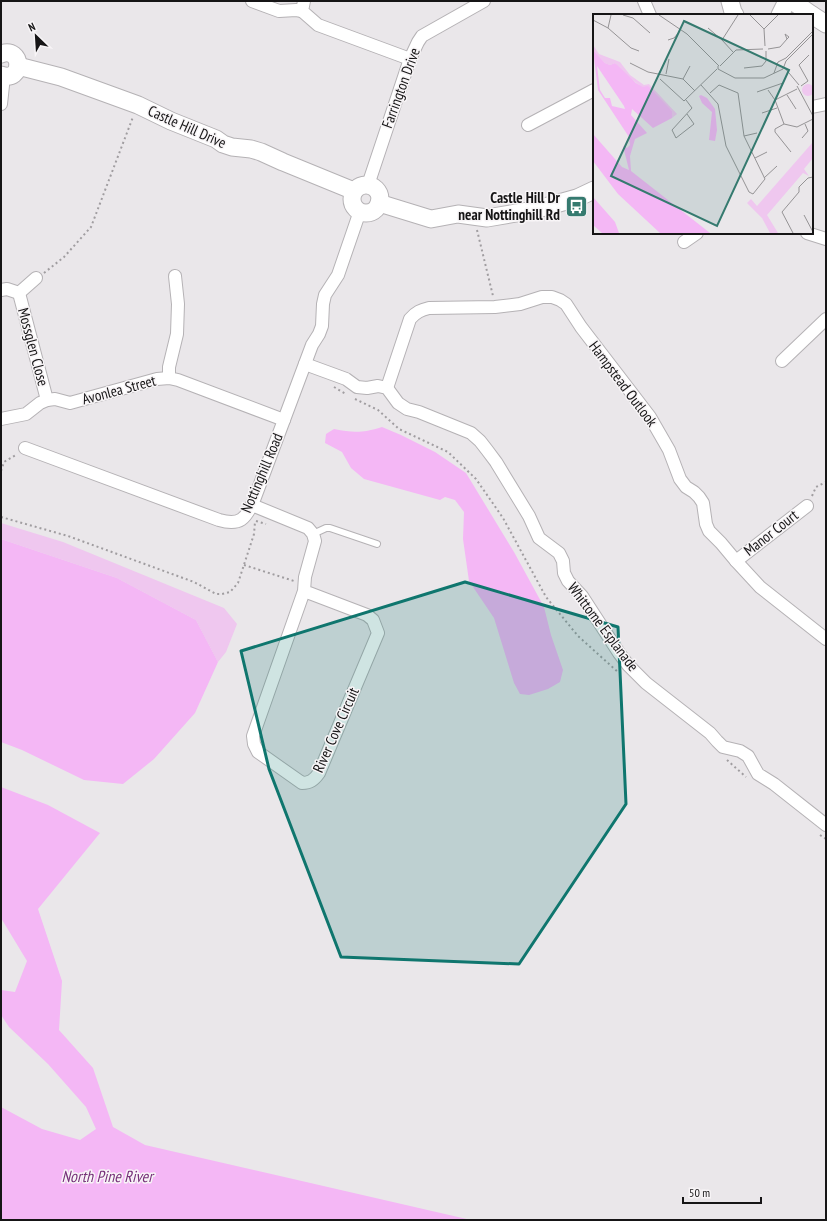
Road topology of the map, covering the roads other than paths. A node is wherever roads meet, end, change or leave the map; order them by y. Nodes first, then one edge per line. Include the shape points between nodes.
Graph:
1 (252, 1) edge
2 (482, 1) edge
3 (644, 1) edge
4 (730, 1) edge
5 (786, 1) edge
6 (792, 1) edge
7 (303, 6) edge
8 (650, 14) edge
9 (734, 14) edge
10 (780, 14) edge
11 (811, 14) edge
12 (813, 16) edge
13 (826, 24) edge
14 (813, 26) edge
15 (826, 29) edge
16 (1, 54) edge
17 (410, 59) junction
18 (18, 66) junction
19 (3, 75) edge
20 (593, 91) edge
21 (1, 104) edge
22 (826, 104) edge
23 (813, 107) edge
24 (528, 125) dead end
25 (361, 188) junction
26 (593, 190) edge
27 (379, 203) junction
28 (360, 212) junction
29 (696, 234) edge
30 (810, 234) edge
31 (826, 239) edge
32 (684, 242) dead end
33 (175, 276) dead end
34 (36, 278) road end
35 (1, 290) edge
36 (19, 293) junction
37 (826, 319) edge
38 (782, 361) dead end
39 (305, 364) junction
40 (168, 378) junction
41 (387, 388) junction
42 (47, 400) junction
43 (1, 419) edge
44 (284, 420) junction
45 (25, 448) road end
46 (806, 506) road end
47 (256, 507) junction
48 (313, 534) junction
49 (377, 544) dead end
50 (736, 561) junction
51 (304, 591) junction
52 (826, 640) edge
53 (823, 830) edge

1 - 7 street via 279,11 296,10
2 - 17 street, Farrington Drive via 422,36
3 - 8 street
4 - 9 street
5 - 10 street
6 - 11 street
7 - 17 street via 318,25
12 - 13 street
14 - 15 street
16 - 18 street via 14,55
17 - 25 street, Farrington Drive
18 - 19 street via 12,75
18 - 25 street, Castle Hill Drive via 61,77 138,105 223,144 261,152
19 - 21 street
20 - 24 street
22 - 23 street
25 - 27 street via 372,186 380,195
25 - 28 street via 352,195 353,205
26 - 27 street via 577,198 534,210 487,218 458,214 431,219
27 - 28 street via 373,211
28 - 39 street, Nottinghill Road via 338,275 325,295 322,326
29 - 32 street
30 - 31 street
33 - 40 street via 178,304 177,334
34 - 36 street, Mossglen Close
35 - 36 street, Mossglen Close
36 - 42 street, Mossglen Close
37 - 38 street
39 - 41 street via 346,379 357,387
39 - 44 street, Nottinghill Road
40 - 42 street, Avonlea Street via 70,403 55,399
40 - 44 street, Avonlea Street
41 - 50 street, Hampstead Outlook via 410,319 415,313 429,308 520,304 542,297 560,300 566,304 650,417 669,450 680,479 703,503 709,531
41 - 53 street, Whittome Esplanade via 398,403 407,409 471,433 480,441 496,462 540,538 559,553 568,581 582,596 628,665 646,683 710,733 723,747 748,756 758,774 774,784
42 - 43 street via 26,414
44 - 47 street, Nottinghill Road
45 - 47 street, Nottinghill Road via 229,522 244,518
46 - 50 street, Manor Court
47 - 48 street via 308,528
48 - 49 lane via 330,528
48 - 51 street, River Cove Circuit via 315,541 305,577
50 - 52 street, Hampstead Outlook via 760,587
51 - 51 street, River Cove Circuit via 253,736 258,752 302,783 308,783 319,773 378,632 373,620 367,615

